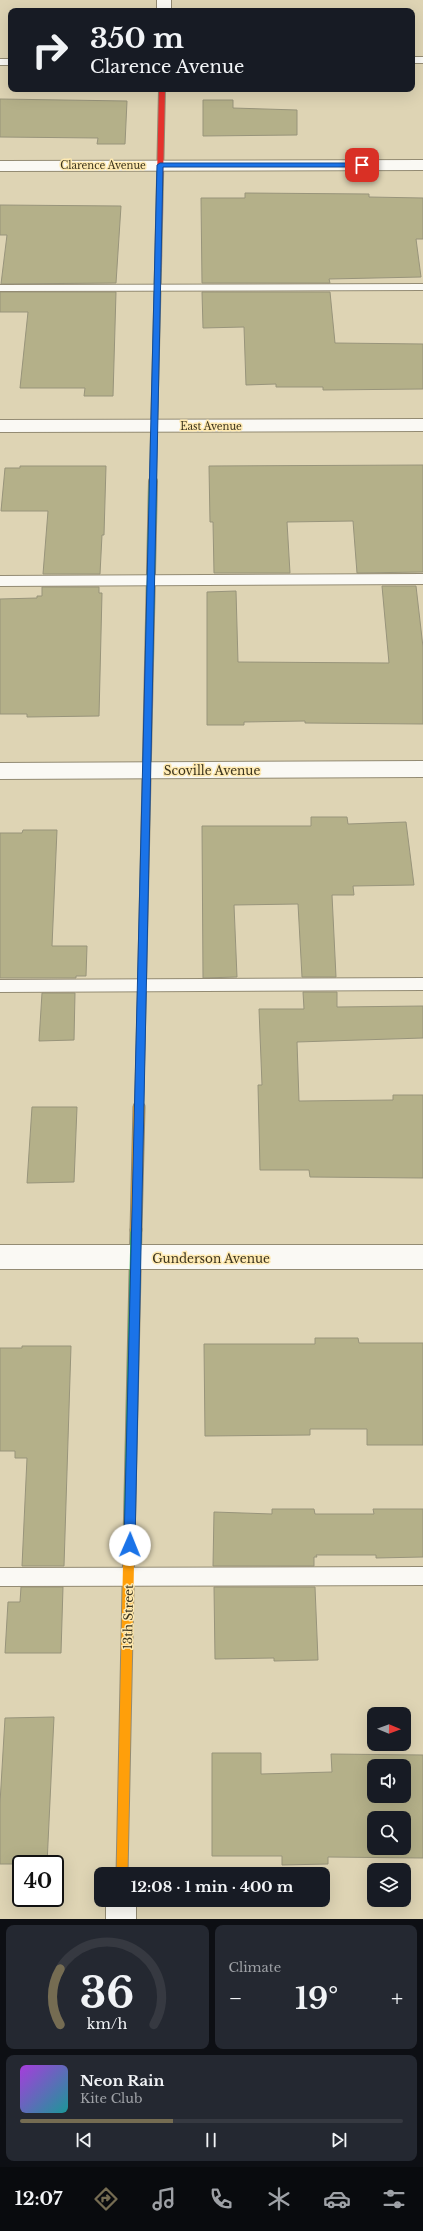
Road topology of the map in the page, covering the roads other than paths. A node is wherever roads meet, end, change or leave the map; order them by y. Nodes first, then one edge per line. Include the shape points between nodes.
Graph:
1 (162, 92) edge
2 (160, 165) junction
3 (423, 165) edge
4 (0, 166) edge
5 (423, 287) edge
6 (0, 288) edge
7 (158, 288) junction
8 (423, 425) edge
9 (0, 426) edge
10 (154, 426) junction
11 (151, 579) junction
12 (423, 579) edge
13 (0, 580) edge
14 (423, 769) edge
15 (147, 770) junction
16 (0, 771) edge
17 (423, 984) edge
18 (142, 985) junction
19 (0, 986) edge
20 (0, 1257) edge
21 (136, 1257) junction
22 (423, 1258) edge
23 (129, 1576) junction
24 (423, 1576) edge
25 (0, 1577) edge
26 (122, 1867) edge
27 (121, 1907) edge
28 (121, 1919) edge

1 - 2 street, 13th Street
2 - 3 street, Clarence Avenue
2 - 4 street, Clarence Avenue
2 - 7 street, 13th Street
5 - 7 lane
6 - 7 lane
7 - 10 street, 13th Street
8 - 10 street, East Avenue
9 - 10 street, East Avenue
10 - 11 street, 13th Street
11 - 12 lane
11 - 13 lane
11 - 15 street, 13th Street
14 - 15 street, Scoville Avenue
15 - 16 street, Scoville Avenue
15 - 18 street, 13th Street
17 - 18 lane
18 - 19 lane
18 - 21 street, 13th Street
20 - 21 street, Gunderson Avenue
21 - 22 street, Gunderson Avenue
21 - 23 street, 13th Street
23 - 24 lane
23 - 25 lane
23 - 26 street, 13th Street
27 - 28 street

